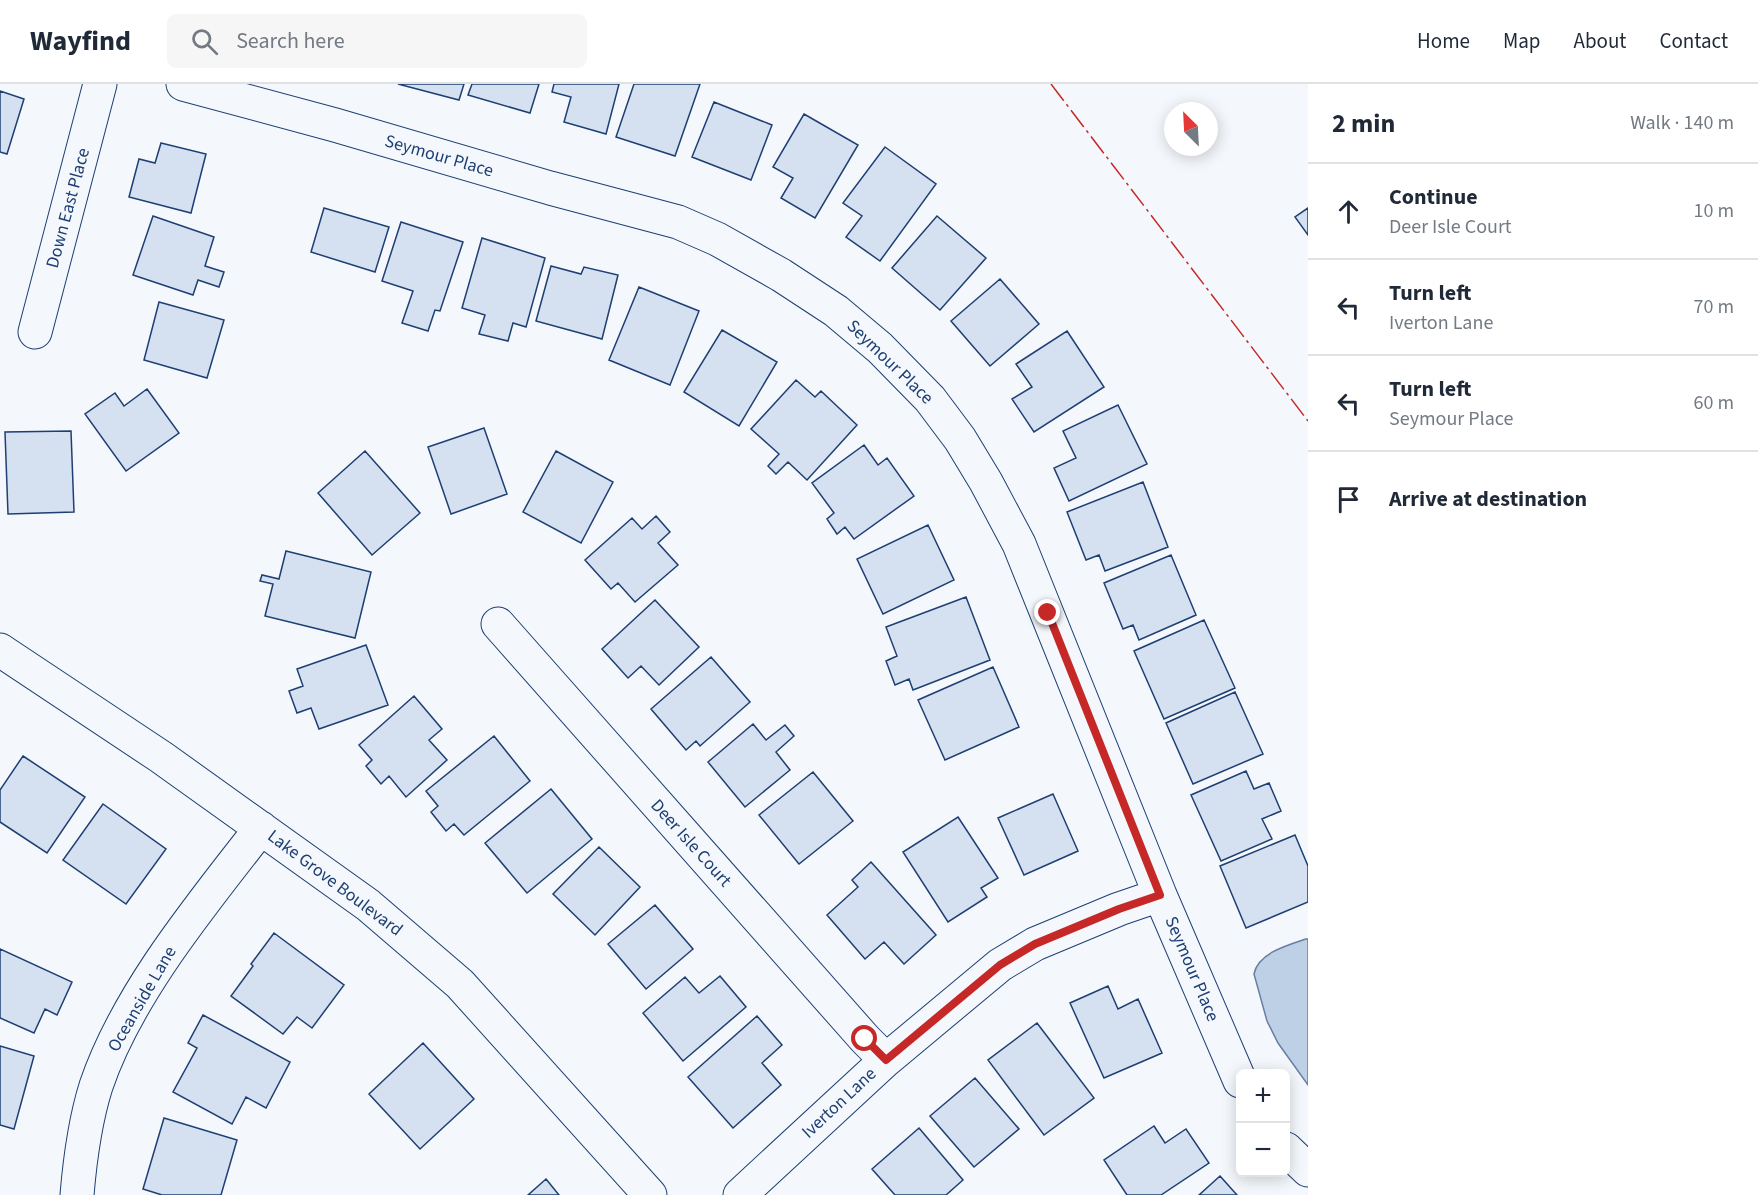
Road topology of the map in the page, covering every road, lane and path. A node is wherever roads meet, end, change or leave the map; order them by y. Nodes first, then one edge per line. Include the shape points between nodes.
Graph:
1 (100, 84) edge
2 (183, 84) edge
3 (35, 332) dead end
4 (498, 624) dead end
5 (0, 650) edge
6 (261, 828) junction
7 (1160, 895) junction
8 (886, 1060) junction
9 (1236, 1072) edge
10 (1290, 1153) edge
11 (1308, 1170) edge
12 (77, 1195) edge
13 (650, 1195) edge
14 (740, 1195) edge

1 - 3 street, Down East Place
2 - 7 street, Seymour Place via 678,222 750,257 836,311 880,348 930,399 986,482 1019,544
4 - 8 street, Deer Isle Court
5 - 6 street, Lake Grove Boulevard
6 - 12 street, Oceanside Lane via 151,977 117,1038 96,1087
6 - 13 street, Lake Grove Boulevard via 368,905 460,984
7 - 8 street, Iverton Lane via 1035,944 1000,965
7 - 9 street, Seymour Place
8 - 14 street, Iverton Lane
10 - 11 street

